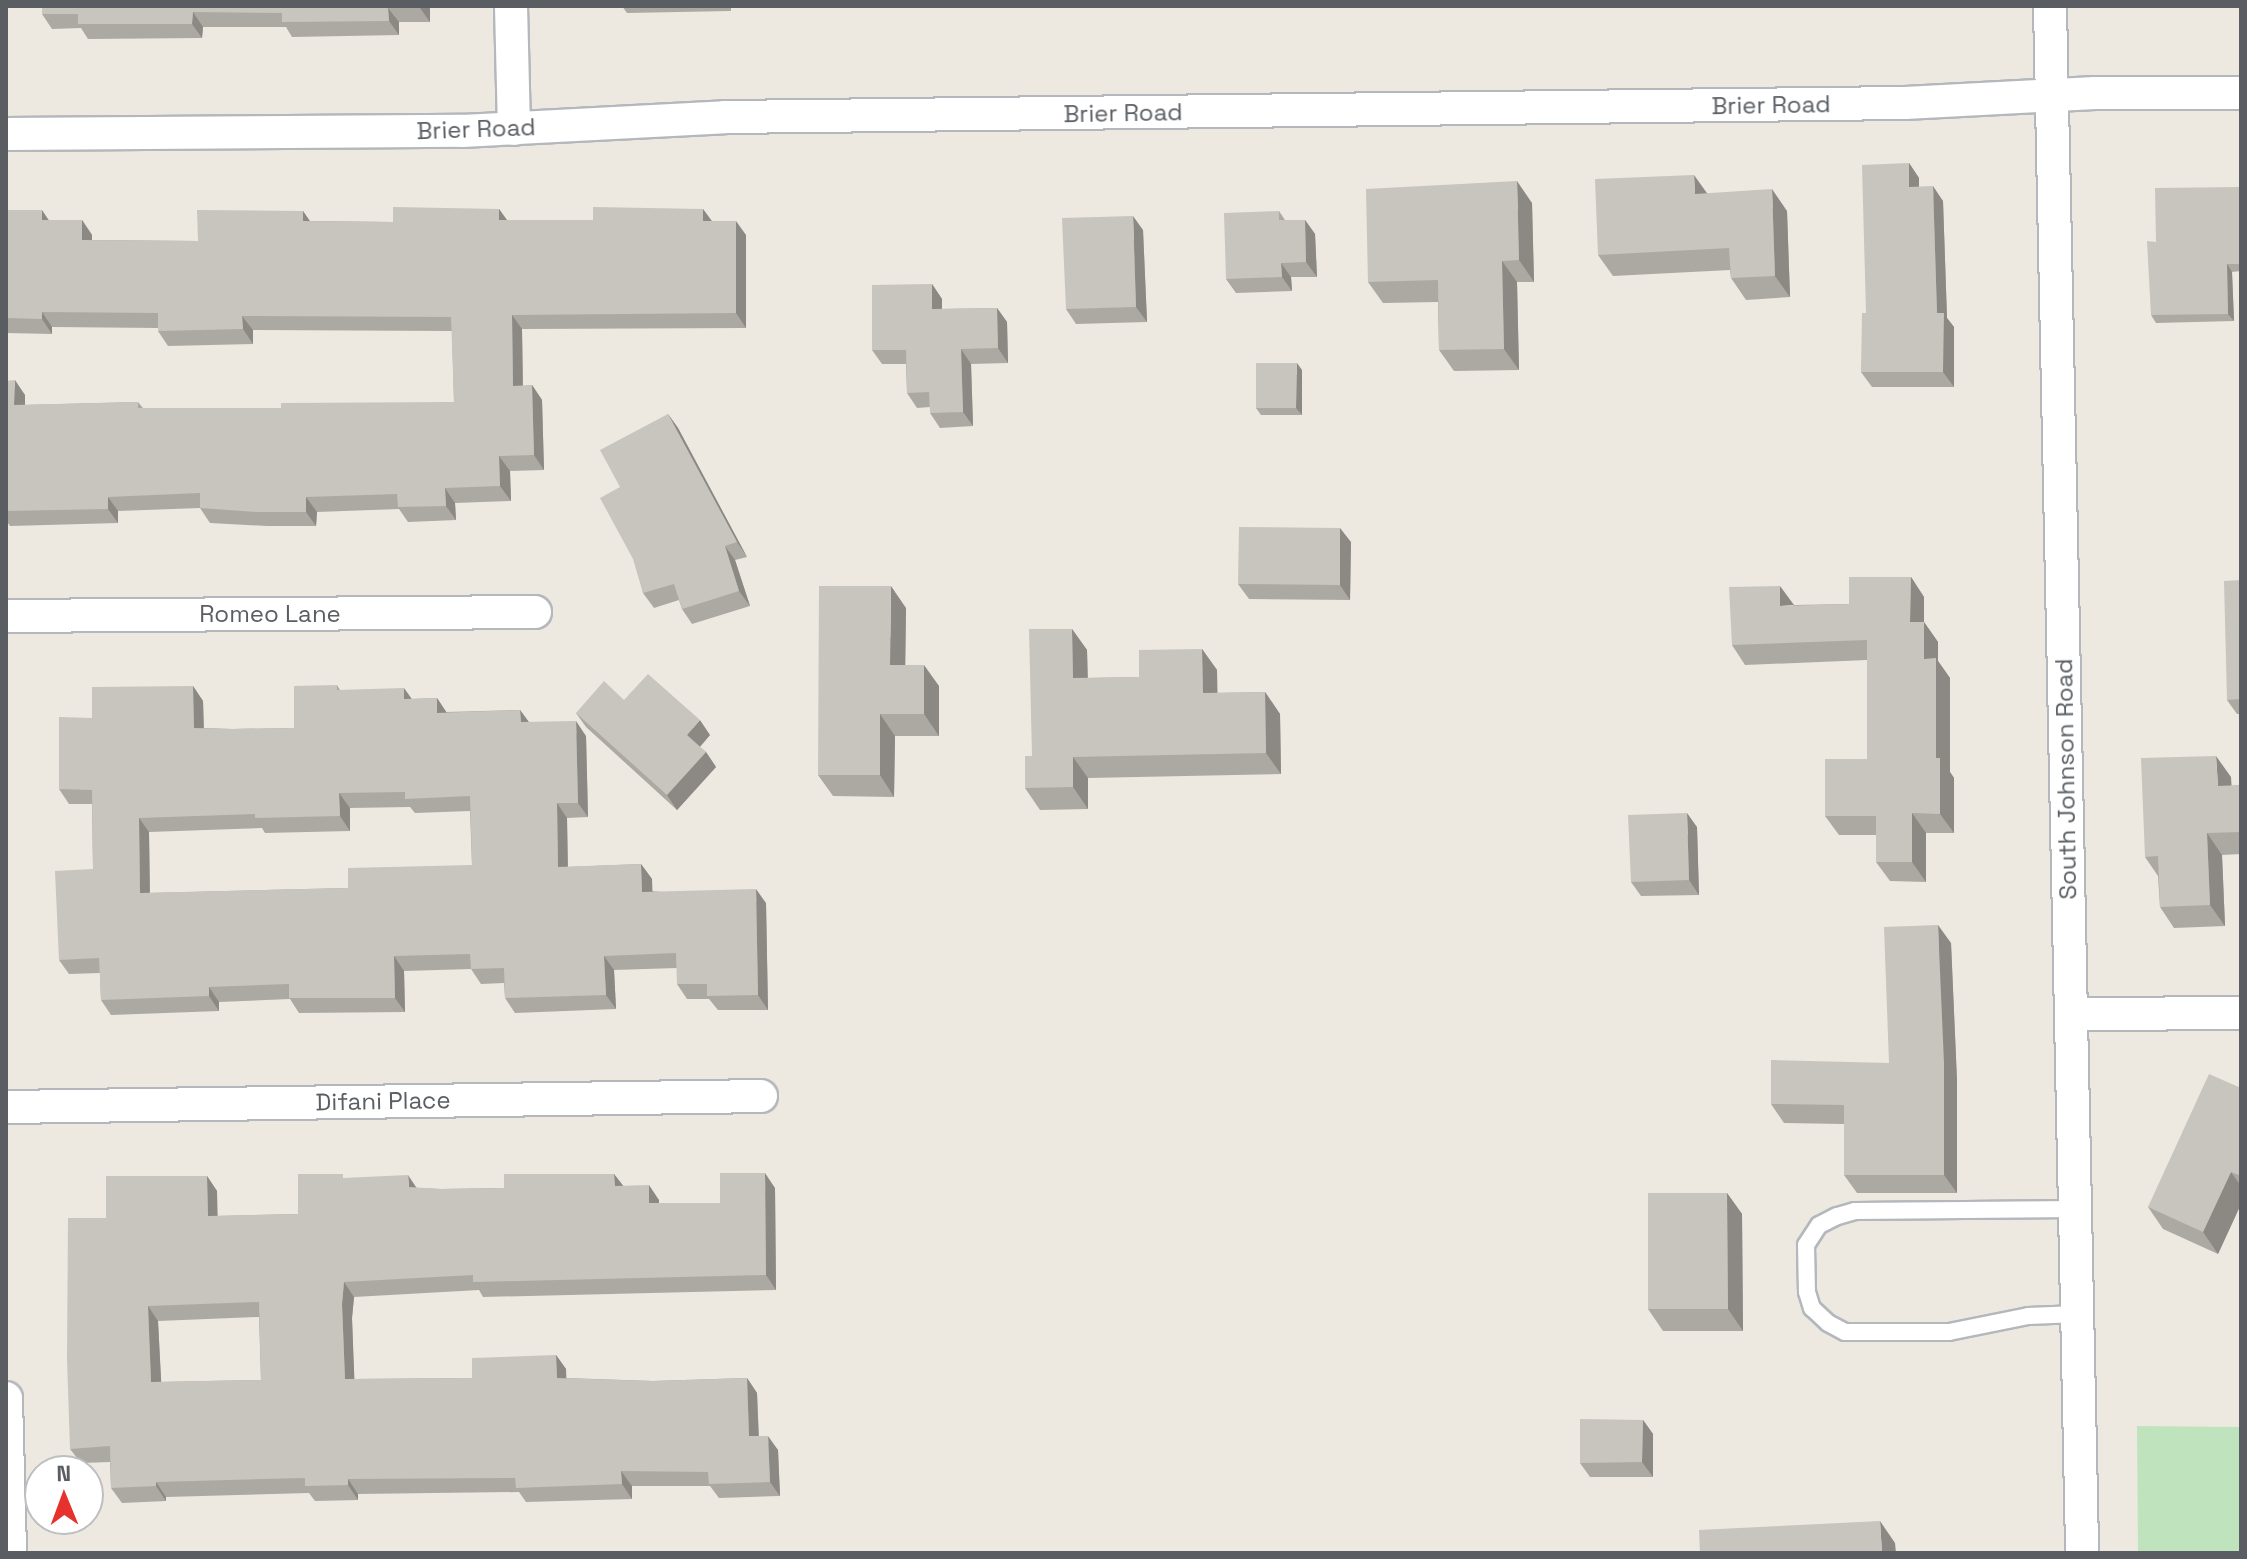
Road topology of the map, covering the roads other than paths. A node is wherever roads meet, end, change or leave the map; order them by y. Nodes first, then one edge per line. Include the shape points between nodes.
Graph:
1 (511, 6) edge
2 (2050, 6) edge
3 (2241, 93) edge
4 (2052, 97) junction
5 (514, 129) junction
6 (6, 134) edge
7 (535, 612) dead end
8 (6, 616) edge
9 (2241, 1013) edge
10 (2071, 1014) junction
11 (761, 1096) dead end
12 (6, 1107) edge
13 (2075, 1209) junction
14 (2078, 1314) junction
15 (6, 1398) edge
16 (10, 1553) edge
17 (2082, 1553) edge

1 - 5 street
2 - 4 street, South Johnson Road
3 - 4 street, Brier Road
4 - 5 street, Brier Road via 725,117
4 - 10 street, South Johnson Road
5 - 6 street, Brier Road
7 - 8 street, Romeo Lane
9 - 10 street
10 - 13 street, South Johnson Road
11 - 12 street, Difani Place
13 - 14 street, South Johnson Road
13 - 14 lane via 1855,1211 1837,1216 1819,1225 1806,1245 1807,1292 1812,1308 1845,1332 1949,1332 2028,1316
14 - 17 street, South Johnson Road
15 - 16 street

